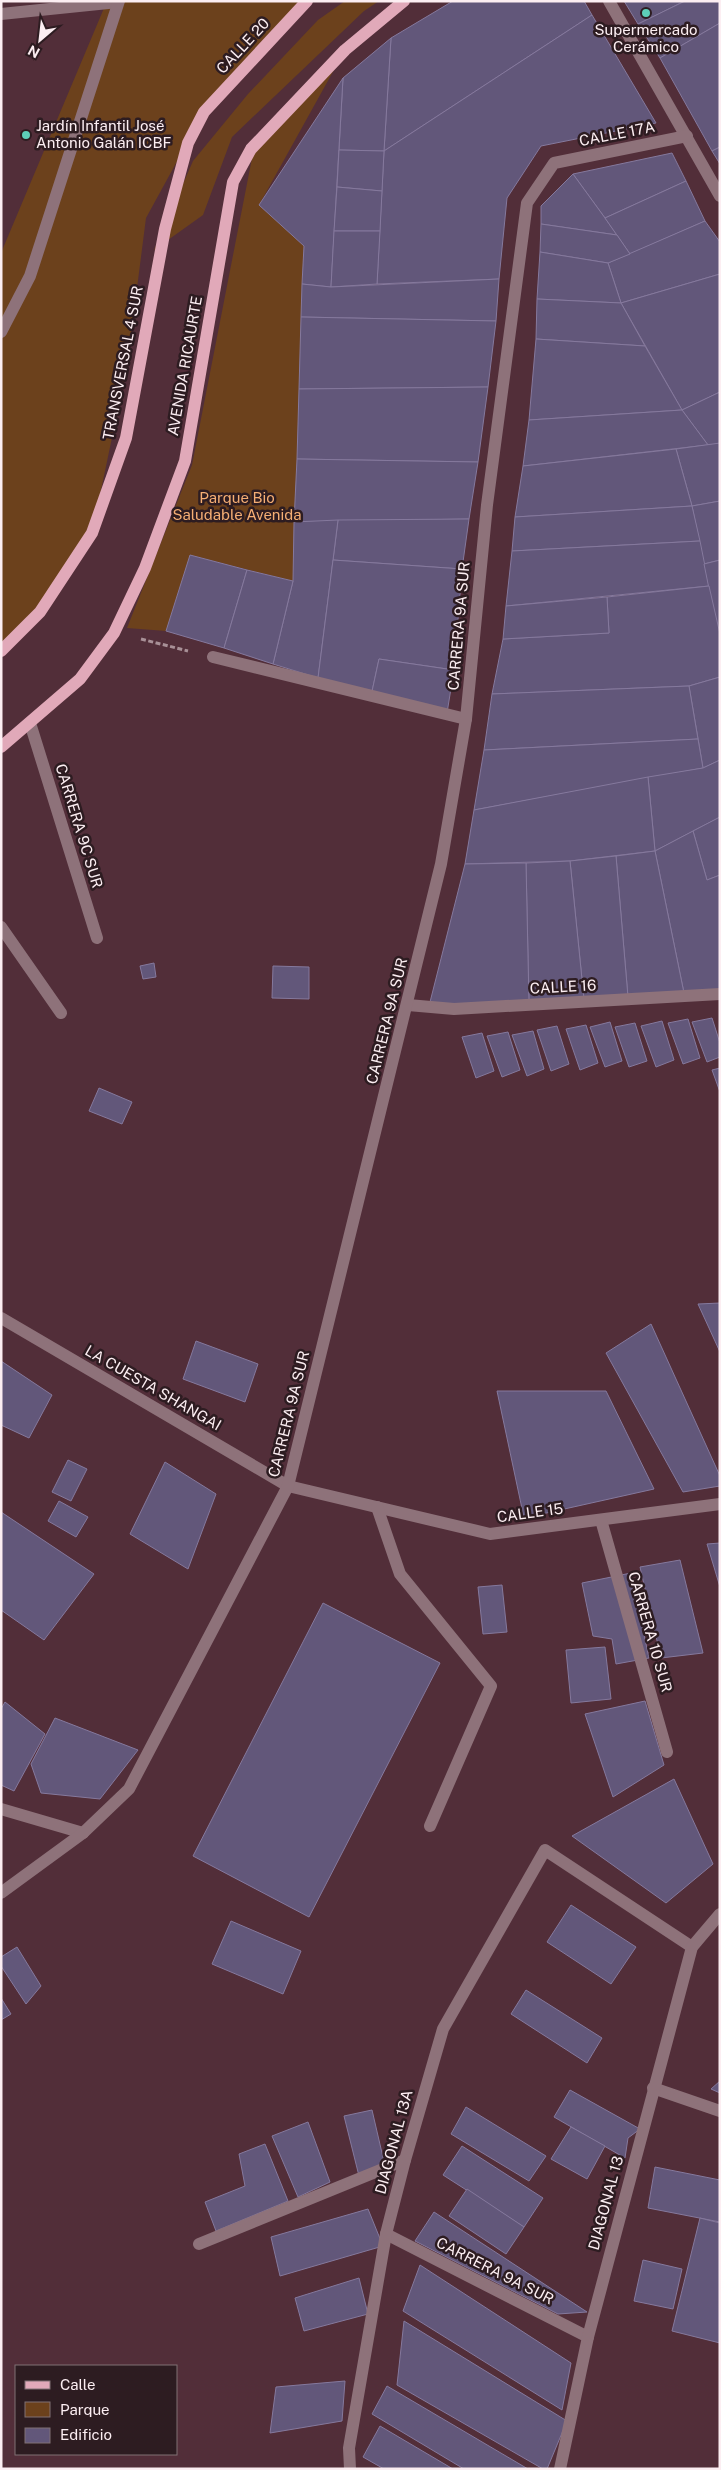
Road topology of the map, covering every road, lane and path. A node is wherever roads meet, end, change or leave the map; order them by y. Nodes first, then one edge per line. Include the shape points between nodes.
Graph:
1 (307, 1) edge
2 (404, 1) edge
3 (609, 1) edge
4 (119, 2) edge
5 (1, 14) edge
6 (204, 112) joint
7 (687, 136) junction
8 (554, 163) joint
9 (720, 196) edge
10 (1, 332) edge
11 (114, 632) junction
12 (1, 650) edge
13 (213, 657) joint
14 (466, 719) junction
15 (30, 723) junction
16 (1, 747) edge
17 (1, 927) edge
18 (97, 938) dead end
19 (720, 994) edge
20 (408, 1005) junction
21 (61, 1014) dead end
22 (1, 1318) edge
23 (288, 1486) junction
24 (720, 1504) edge
25 (377, 1507) junction
26 (601, 1520) junction
27 (667, 1752) dead end
28 (1, 1809) edge
29 (430, 1826) dead end
30 (83, 1833) junction
31 (1, 1893) edge
32 (720, 1914) edge
33 (692, 1948) junction
34 (653, 2088) junction
35 (720, 2111) edge
36 (405, 2160) junction
37 (386, 2234) junction
38 (199, 2244) dead end
39 (588, 2337) junction
40 (350, 2469) edge
41 (560, 2469) edge

1 - 6 main road, CALLE 20
2 - 11 main road, AVENIDA RICAURTE via 345,50 251,149 233,182 185,461 145,568
3 - 7 street
4 - 5 street
4 - 10 street via 30,276
6 - 12 main road, TRANSVERSAL 4 SUR via 188,144 165,229 126,438 92,533 40,612
7 - 8 street, CALLE 17A
7 - 9 street
8 - 14 street, CARRERA 9A SUR via 527,203 487,505
11 - 13 path
11 - 15 main road, AVENIDA RICAURTE via 80,679
13 - 14 street
14 - 20 street, CARRERA 9A SUR via 441,864
15 - 16 main road, AVENIDA RICAURTE
15 - 18 street, CARRERA 9C SUR
17 - 21 street
19 - 20 street, CALLE 16 via 454,1009
20 - 23 street, CARRERA 9A SUR
22 - 23 street, LA CUESTA SHANGAI
23 - 25 street, CALLE 15
23 - 30 street, CARRERA 9A SUR via 129,1789
24 - 26 street, CALLE 15
25 - 26 street, CALLE 15 via 490,1534
25 - 29 street via 400,1574 491,1686
26 - 27 street, CARRERA 10 SUR
28 - 30 street
30 - 31 street, CARRERA 9A SUR
32 - 33 street
33 - 34 street, DIAGONAL 13
33 - 36 street, DIAGONAL 13A via 545,1850 443,2029
34 - 35 street
34 - 39 street, DIAGONAL 13
36 - 37 street, DIAGONAL 13A
36 - 38 street
37 - 39 street, CARRERA 9A SUR
37 - 40 street, DIAGONAL 13A via 349,2448
39 - 41 street, DIAGONAL 13

